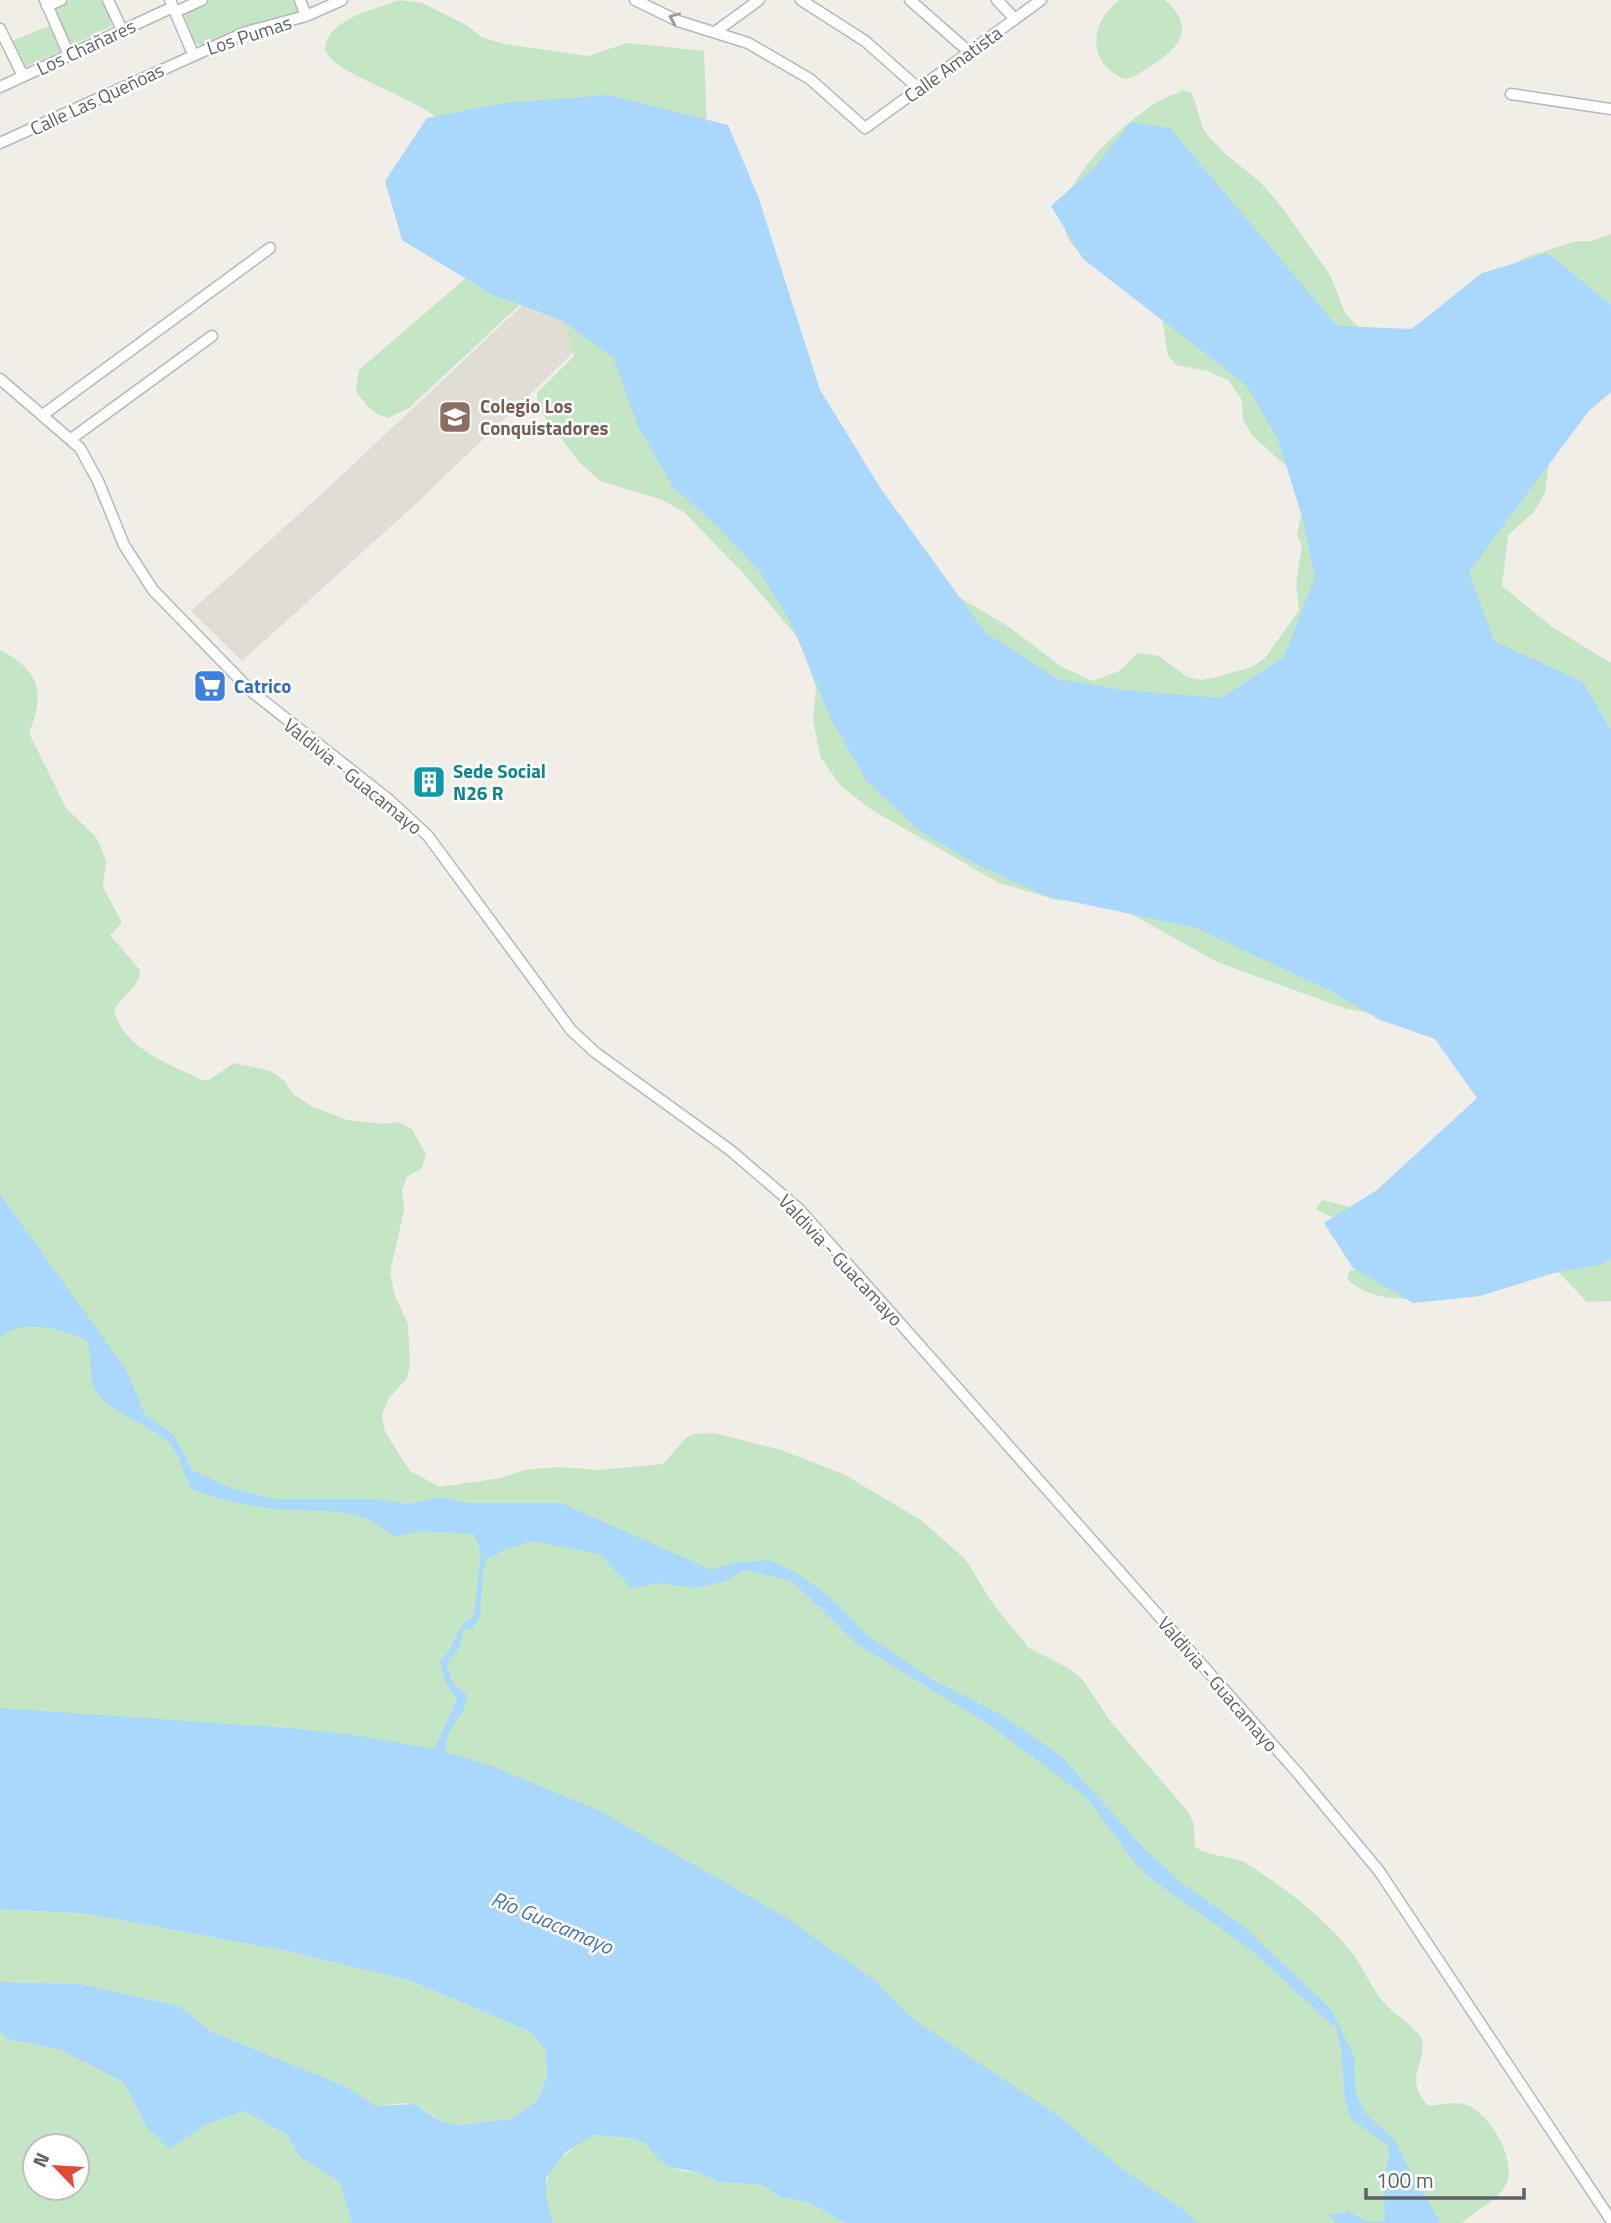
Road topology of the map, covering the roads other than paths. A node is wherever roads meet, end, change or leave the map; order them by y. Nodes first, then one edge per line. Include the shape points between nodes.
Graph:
1 (61, 0) edge
2 (108, 0) edge
3 (202, 0) edge
4 (300, 0) edge
5 (342, 0) edge
6 (635, 0) edge
7 (759, 0) edge
8 (801, 0) edge
9 (910, 0) edge
10 (997, 0) edge
11 (1041, 0) edge
12 (46, 3) edge
13 (173, 6) edge
14 (306, 16) junction
15 (1015, 19) junction
16 (0, 30) edge
17 (122, 30) junction
18 (715, 32) junction
19 (968, 51) junction
20 (193, 54) junction
21 (69, 55) junction
22 (23, 76) junction
23 (0, 87) edge
24 (918, 88) junction
25 (1511, 94) dead end
26 (1611, 109) edge
27 (0, 143) edge
28 (270, 248) dead end
29 (212, 336) dead end
30 (0, 379) edge
31 (44, 414) junction
32 (71, 439) junction
33 (1611, 2220) edge

1 - 12 street
2 - 17 street
3 - 13 street, Los Chañares
4 - 14 street
5 - 14 street, Los Pumas
18 -> 6 street via 678,21
7 - 18 street
8 - 24 street via 865,41
9 - 19 street
10 - 15 street
11 - 15 street, Calle Amatista
12 - 21 street
13 - 17 street, Los Chañares
13 - 20 street
14 - 20 street, Los Pumas via 246,32
15 - 19 street, Calle Amatista
16 - 22 street
17 - 21 street, Los Chañares
18 - 24 street, Calle Amatista via 748,43 810,79 865,128
19 - 24 street, Calle Amatista
20 - 27 street, Calle Las Queñoas
21 - 22 street, Los Chañares
22 - 23 street, Los Chañares
25 - 26 street
28 - 31 street
29 - 32 street
30 - 31 street, Valdivia - Guacamayo
31 - 32 street, Valdivia - Guacamayo
32 - 33 street, Valdivia - Guacamayo via 87,457 130,556 162,601 251,691 428,836 583,1042 730,1150 799,1209 1296,1771 1379,1871

